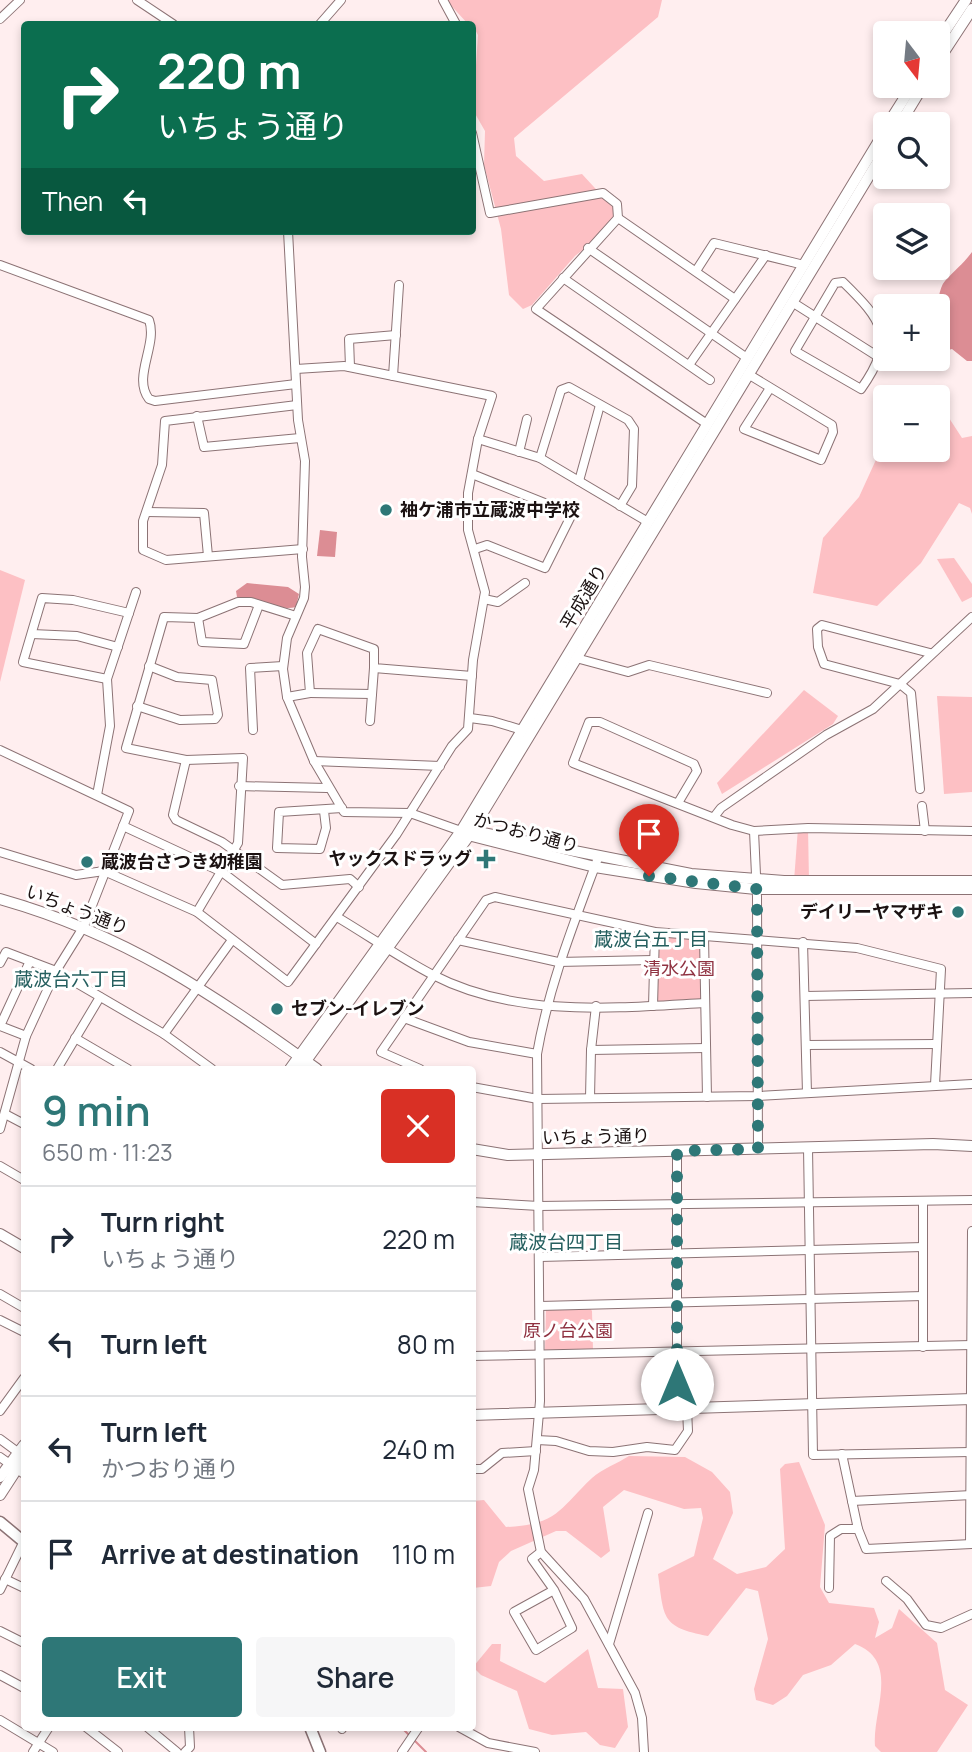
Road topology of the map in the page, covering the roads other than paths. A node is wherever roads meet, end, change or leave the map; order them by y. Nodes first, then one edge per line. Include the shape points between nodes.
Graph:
1 (20, 0) edge
2 (137, 0) edge
3 (341, 0) edge
4 (443, 0) edge
5 (966, 0) edge
6 (972, 9) edge
7 (0, 19) edge
8 (168, 21) edge
9 (323, 21) edge
10 (454, 21) edge
11 (950, 24) edge
12 (950, 43) edge
13 (873, 150) edge
14 (476, 161) edge
15 (873, 169) edge
16 (618, 218) junction
17 (288, 235) edge
18 (588, 248) junction
19 (766, 255) junction
20 (804, 264) junction
21 (0, 265) edge
22 (695, 271) junction
23 (563, 278) junction
24 (399, 285) dead end
25 (735, 299) junction
26 (792, 302) junction
27 (873, 312) edge
28 (816, 317) junction
29 (711, 334) junction
30 (396, 335) junction
31 (873, 353) edge
32 (747, 358) junction
33 (689, 365) junction
34 (350, 367) junction
35 (296, 369) junction
36 (873, 370) edge
37 (748, 374) junction
38 (393, 376) junction
39 (710, 380) dead end
40 (296, 384) junction
41 (770, 388) junction
42 (297, 405) junction
43 (600, 405) junction
44 (197, 416) junction
45 (527, 419) dead end
46 (707, 424) junction
47 (300, 439) junction
48 (478, 439) junction
49 (519, 452) junction
50 (540, 458) junction
51 (471, 474) junction
52 (579, 481) junction
53 (620, 506) junction
54 (147, 512) junction
55 (648, 522) junction
56 (303, 549) junction
57 (475, 549) junction
58 (208, 556) junction
59 (525, 583) dead end
60 (136, 592) dead end
61 (484, 599) junction
62 (259, 605) junction
63 (129, 613) junction
64 (296, 616) junction
65 (972, 617) edge
66 (198, 618) junction
67 (32, 634) junction
68 (118, 647) junction
69 (930, 653) junction
70 (576, 658) junction
71 (149, 666) junction
72 (283, 666) junction
73 (373, 668) junction
74 (472, 676) junction
75 (107, 679) junction
76 (900, 684) junction
77 (310, 693) junction
78 (767, 693) dead end
79 (372, 694) junction
80 (288, 696) junction
81 (136, 706) junction
82 (470, 718) junction
83 (370, 721) dead end
84 (253, 730) dead end
85 (522, 730) junction
86 (0, 750) edge
87 (186, 760) junction
88 (314, 761) junction
89 (440, 766) junction
90 (239, 786) junction
91 (327, 788) junction
92 (920, 789) dead end
93 (97, 795) junction
94 (678, 803) junction
95 (922, 806) dead end
96 (342, 808) junction
97 (324, 811) junction
98 (410, 813) junction
99 (714, 817) junction
100 (123, 826) junction
101 (754, 831) junction
102 (925, 831) junction
103 (972, 831) edge
104 (467, 832) junction
105 (234, 849) junction
106 (0, 852) edge
107 (596, 862) junction
108 (104, 872) junction
109 (222, 872) junction
110 (972, 881) edge
111 (756, 885) junction
112 (359, 887) junction
113 (972, 889) edge
114 (0, 898) edge
115 (197, 912) junction
116 (576, 914) junction
117 (337, 917) junction
118 (83, 926) junction
119 (655, 932) junction
120 (704, 936) junction
121 (232, 940) junction
122 (458, 940) junction
123 (757, 941) junction
124 (803, 942) junction
125 (316, 944) junction
126 (384, 945) junction
127 (653, 960) junction
128 (30, 961) junction
129 (558, 962) junction
130 (0, 963) edge
131 (56, 971) junction
132 (434, 976) junction
133 (198, 986) junction
134 (941, 993) junction
135 (972, 993) edge
136 (805, 996) junction
137 (100, 997) junction
138 (705, 1003) junction
139 (596, 1006) junction
140 (653, 1006) junction
141 (545, 1007) junction
142 (404, 1017) junction
143 (164, 1034) junction
144 (26, 1036) junction
145 (75, 1038) junction
146 (936, 1044) junction
147 (806, 1045) junction
148 (706, 1048) junction
149 (591, 1050) junction
150 (0, 1052) edge
151 (537, 1054) junction
152 (18, 1062) junction
153 (302, 1062) edge
154 (25, 1066) edge
155 (59, 1066) edge
156 (123, 1066) edge
157 (208, 1066) edge
158 (412, 1066) edge
159 (935, 1084) junction
160 (972, 1084) edge
161 (476, 1088) edge
162 (807, 1093) junction
163 (758, 1096) junction
164 (707, 1097) junction
165 (590, 1098) junction
166 (538, 1100) junction
167 (5, 1114) junction
168 (21, 1123) edge
169 (0, 1129) edge
170 (972, 1146) edge
171 (808, 1148) junction
172 (758, 1149) junction
173 (476, 1150) edge
174 (677, 1151) junction
175 (539, 1154) junction
176 (0, 1166) edge
177 (21, 1178) edge
178 (972, 1200) edge
179 (923, 1201) junction
180 (476, 1202) edge
181 (808, 1202) junction
182 (677, 1204) junction
183 (539, 1206) junction
184 (972, 1231) edge
185 (0, 1234) edge
186 (21, 1246) edge
187 (923, 1247) junction
188 (809, 1250) junction
189 (678, 1254) junction
190 (540, 1257) junction
191 (0, 1294) edge
192 (972, 1295) edge
193 (923, 1296) junction
194 (812, 1298) junction
195 (678, 1302) junction
196 (21, 1306) edge
197 (540, 1306) junction
198 (0, 1320) edge
199 (21, 1330) edge
200 (972, 1345) edge
201 (923, 1347) junction
202 (813, 1349) junction
203 (676, 1354) junction
204 (476, 1356) edge
205 (541, 1356) junction
206 (21, 1382) edge
207 (972, 1399) edge
208 (813, 1405) junction
209 (682, 1409) junction
210 (0, 1411) edge
211 (540, 1412) junction
212 (476, 1415) edge
213 (0, 1439) edge
214 (537, 1440) junction
215 (536, 1451) junction
216 (21, 1452) edge
217 (842, 1454) junction
218 (970, 1455) edge
219 (0, 1457) edge
220 (476, 1468) edge
221 (17, 1469) edge
222 (0, 1478) edge
223 (0, 1495) edge
224 (971, 1495) edge
225 (852, 1501) junction
226 (648, 1513) dead end
227 (0, 1522) edge
228 (858, 1529) junction
229 (21, 1539) edge
230 (971, 1544) edge
231 (21, 1547) edge
232 (541, 1552) junction
233 (5, 1579) junction
234 (886, 1581) dead end
235 (21, 1587) edge
236 (829, 1588) dead end
237 (0, 1590) edge
238 (554, 1590) junction
239 (972, 1615) edge
240 (0, 1631) edge
241 (21, 1642) edge
242 (609, 1644) junction
243 (0, 1675) edge
244 (21, 1686) edge
245 (0, 1720) edge
246 (46, 1731) edge
247 (91, 1731) edge
248 (152, 1731) edge
249 (189, 1731) edge
250 (312, 1731) edge
251 (416, 1731) edge
252 (467, 1731) edge
253 (39, 1742) junction
254 (33, 1752) edge
255 (53, 1752) edge
256 (118, 1752) edge
257 (177, 1752) edge
258 (185, 1752) edge
259 (320, 1752) edge
260 (402, 1752) edge
261 (535, 1752) edge
262 (644, 1752) edge

1 - 7 street
2 - 8 street
3 - 9 street
4 - 10 street
5 - 11 street
6 - 12 street
13 - 20 street, 平成通り
14 - 16 street via 490,213 603,193 617,204
15 - 26 street, 平成通り
16 - 18 street
16 - 22 street
17 - 35 street
18 - 23 street
18 - 29 street
19 - 20 street
19 - 22 street via 714,243
19 - 25 street
20 - 32 street, 平成通り
21 - 40 street via 149,320 143,384 149,399
22 - 25 street
23 - 33 street
23 - 46 street via 537,309
24 - 30 street
25 - 29 street
26 - 28 street
26 - 37 street, 平成通り
27 - 28 street via 843,282 835,283
28 - 31 street
28 - 36 street via 795,351 861,389
29 - 32 street
29 - 33 street
30 - 34 street via 349,339
30 - 38 street
32 - 46 street, 平成通り
33 - 39 street
34 - 35 street
34 - 38 street
35 - 40 street
37 - 41 street
37 - 70 street, 平成通り
38 - 48 street via 492,396
40 - 42 street
41 - 41 street via 832,425 821,460 744,429
42 - 44 street
42 - 47 street
43 - 50 street via 569,387 561,390
43 - 52 street
43 - 53 street via 628,420 634,429 632,486
44 - 47 street via 204,447
44 - 54 street via 165,422 162,465
45 - 49 street
46 - 55 street, 平成通り
47 - 56 street via 305,461
48 - 49 street
48 - 51 street
49 - 50 street
50 - 52 street
51 - 57 street via 466,516
51 - 57 street via 572,514 545,568 487,545
52 - 53 street
53 - 55 street
54 - 58 street via 204,513
54 - 58 street via 143,550 166,560
55 - 85 street, 平成通り
56 - 58 street
56 - 64 street via 305,586
57 - 61 street
59 - 61 street via 498,602
60 - 63 street
61 - 74 street
62 - 64 street
62 - 66 street via 238,602
62 - 66 street via 244,644 202,642
63 - 67 street via 42,598
63 - 68 street
64 - 72 street
65 - 69 street
66 - 71 street via 164,617
67 - 68 street via 77,636
67 - 75 street via 23,662
68 - 75 street
69 - 76 street
69 - 76 street via 822,625 817,629 824,664
70 - 78 street via 628,672 649,664
70 - 104 street, 平成通り
71 - 81 street
71 - 81 street via 177,677 212,680 218,715 215,719 180,720
72 - 80 street
72 - 84 street via 250,668
73 - 74 street
73 - 77 street via 374,649 318,629 307,653
73 - 79 street
74 - 82 street
75 - 93 street via 110,726
76 - 92 street via 911,693
76 - 99 street via 873,709 826,735
77 - 79 street
77 - 80 street
79 - 83 street
80 - 88 street
81 - 87 street via 127,748
82 - 85 street
82 - 89 street via 462,738
85 - 104 street, 平成通り
86 - 93 street
87 - 90 street via 243,758
87 - 105 street via 173,815
88 - 89 street
88 - 91 street
89 - 98 street
90 - 91 street
90 - 105 street via 239,838
91 - 96 street
93 - 100 street via 128,811
94 - 94 street via 573,763 589,722 600,722 694,764 696,771
94 - 99 street
95 - 102 street
96 - 97 street
96 - 98 street
97 - 97 street via 279,812 278,848 320,849 326,828
98 - 104 street
98 - 112 street
99 - 101 street
100 - 108 street
100 - 109 street
101 - 102 street
101 - 111 street
102 - 103 street
104 - 107 street, かつおり通り
104 - 126 street, 平成通り
105 - 109 street
105 - 112 street via 282,885 350,879
106 - 108 street via 76,875
107 - 111 street, かつおり通り
107 - 116 street
108 - 115 street
108 - 118 street
109 - 115 street
109 - 125 street
110 - 111 street, かつおり通り
111 - 113 street, かつおり通り
111 - 123 street
112 - 117 street
114 - 118 street, いちょう通り
115 - 121 street
116 - 119 street
116 - 122 street via 490,898
116 - 129 street
117 - 125 street
117 - 126 street
118 - 131 street
118 - 133 street, いちょう通り
119 - 120 street
119 - 127 street
120 - 123 street
120 - 138 street
121 - 125 street via 288,982
121 - 133 street
122 - 129 street
122 - 132 street
123 - 124 street
123 - 163 street
124 - 134 street via 857,948 941,969
124 - 136 street
126 - 132 street
126 - 153 street, 平成通り
127 - 129 street
127 - 140 street
128 - 130 street via 6,952
128 - 131 street
128 - 144 street via 0,1026
129 - 141 street
131 - 137 street
131 - 144 street
132 - 141 street via 489,996
132 - 142 street
133 - 143 street
133 - 153 street, いちょう通り
134 - 135 street
134 - 136 street
134 - 146 street
136 - 147 street
137 - 143 street
137 - 145 street
138 - 140 street
138 - 148 street
139 - 140 street
139 - 141 street
139 - 149 street
141 - 151 street
142 - 151 street via 469,1042
142 - 158 street via 381,1052
143 - 157 street
144 - 152 street
145 - 155 street
145 - 156 street
146 - 147 street
146 - 159 street
147 - 162 street
148 - 149 street
148 - 164 street
149 - 165 street
150 - 152 street
151 - 166 street
152 - 154 street
152 - 167 street
159 - 160 street
159 - 162 street
161 - 166 street
162 - 163 street
163 - 164 street
163 - 172 street
164 - 165 street
165 - 166 street
166 - 175 street
167 - 168 street
167 - 169 street
170 - 171 street, いちょう通り
171 - 172 street, いちょう通り
171 - 181 street
172 - 174 street, いちょう通り
173 - 175 street, いちょう通り
174 - 175 street, いちょう通り
174 - 182 street
175 - 183 street
176 - 177 street
178 - 179 street
179 - 181 street
179 - 187 street
180 - 183 street
181 - 182 street
181 - 188 street
182 - 183 street
182 - 189 street
183 - 190 street
184 - 192 street
185 - 186 street
187 - 188 street
187 - 193 street
188 - 189 street
188 - 194 street
189 - 190 street
189 - 195 street
190 - 197 street
191 - 196 street
192 - 200 street
193 - 194 street
193 - 201 street
194 - 195 street
194 - 202 street
195 - 197 street
195 - 203 street
197 - 205 street
198 - 199 street
200 - 201 street
200 - 207 street
201 - 202 street
202 - 203 street
202 - 208 street
203 - 205 street
203 - 209 street
204 - 205 street
205 - 211 street
206 - 210 street
207 - 208 street
207 - 218 street
208 - 209 street
208 - 217 street via 813,1455
209 - 211 street
209 - 214 street via 688,1431 675,1450 589,1451
211 - 212 street
211 - 214 street
213 - 216 street
214 - 215 street
215 - 220 street via 502,1453 482,1469
215 - 232 street via 528,1489
217 - 218 street
217 - 225 street
218 - 224 street
219 - 221 street
221 - 222 street
221 - 223 street
224 - 225 street
224 - 230 street
225 - 228 street
226 - 242 street
227 - 229 main road
228 - 230 street via 866,1549
228 - 236 street via 841,1529 830,1536
231 - 233 street
232 - 238 street via 532,1559 534,1567
232 - 242 street via 584,1599
233 - 235 street
233 - 237 street
234 - 239 street via 926,1625 941,1628
238 - 238 street via 572,1628 536,1650 514,1612
240 - 241 street
242 - 262 street via 635,1693
243 - 244 street
245 - 253 street
246 - 253 street
247 - 256 street
248 - 257 street
249 - 258 street via 190,1747
250 - 259 main road
251 - 260 street
252 - 261 street via 488,1743
253 - 254 street
253 - 255 street

